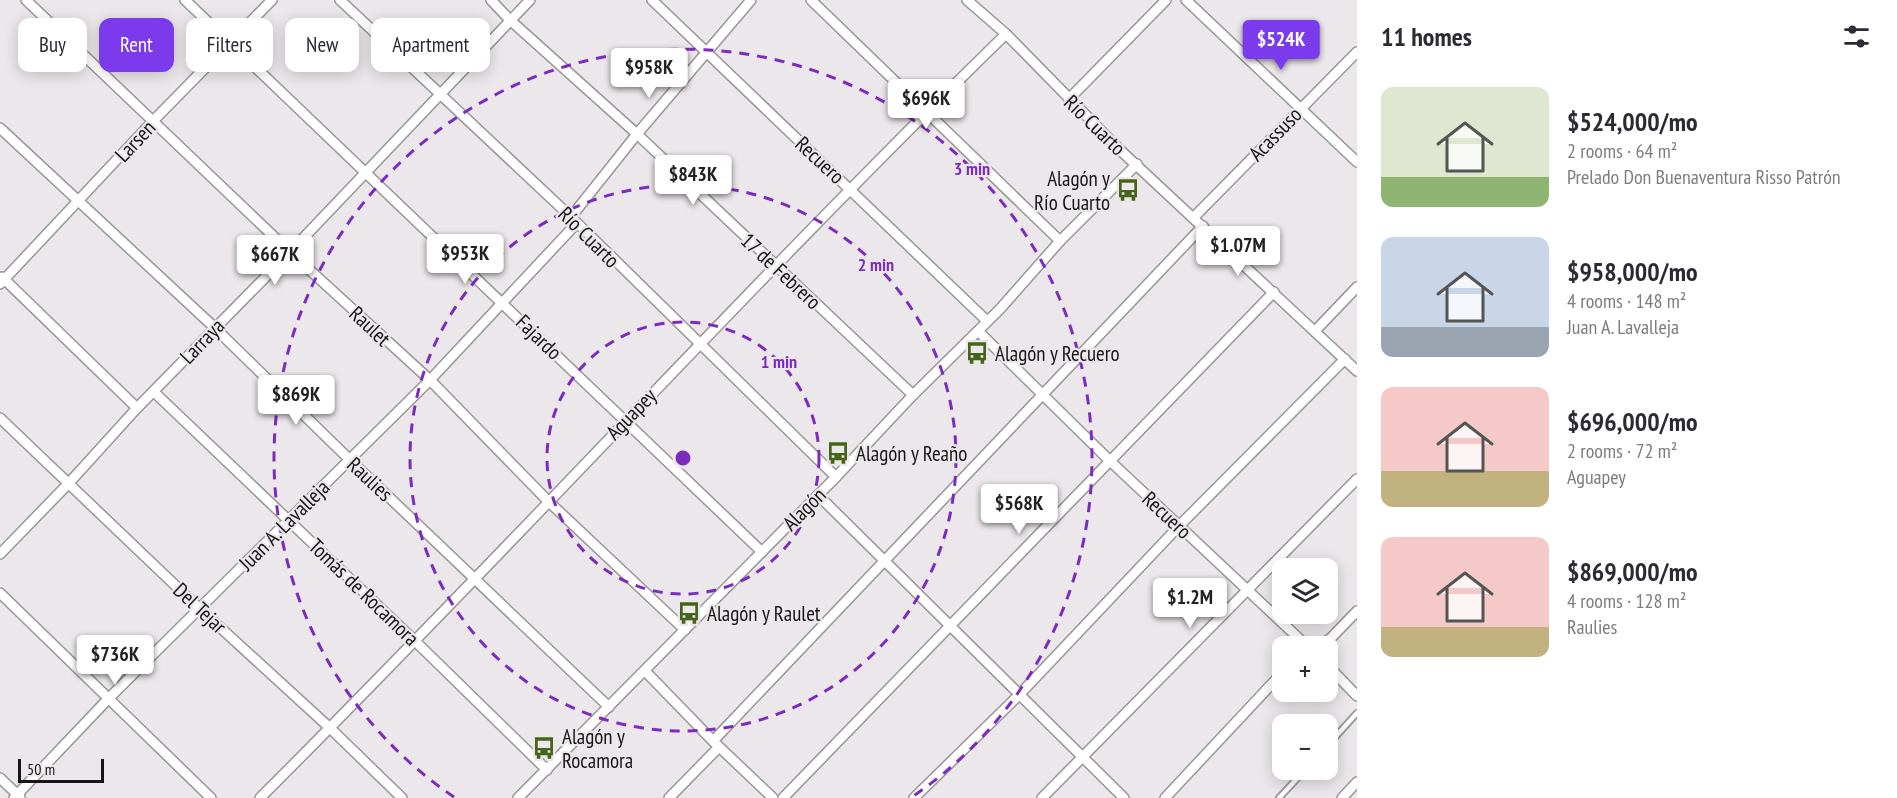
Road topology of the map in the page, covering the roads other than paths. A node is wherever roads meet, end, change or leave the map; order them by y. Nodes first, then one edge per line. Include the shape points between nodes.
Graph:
1 (26, 0) edge
2 (185, 0) edge
3 (272, 0) edge
4 (340, 0) edge
5 (491, 0) edge
6 (530, 0) edge
7 (652, 0) edge
8 (751, 0) edge
9 (811, 0) edge
10 (967, 0) edge
11 (1166, 0) edge
12 (1186, 0) edge
13 (203, 18) edge
14 (255, 18) edge
15 (510, 20) junction
16 (1006, 34) junction
17 (1357, 52) edge
18 (707, 53) junction
19 (202, 72) edge
20 (259, 72) edge
21 (440, 95) junction
22 (1068, 99) junction
23 (1300, 108) junction
24 (927, 112) junction
25 (153, 121) junction
26 (0, 128) edge
27 (637, 134) junction
28 (1357, 162) edge
29 (1137, 164) junction
30 (364, 173) junction
31 (850, 189) junction
32 (78, 201) junction
33 (1194, 218) junction
34 (573, 221) junction
35 (1203, 226) junction
36 (1060, 241) junction
37 (290, 252) junction
38 (776, 266) junction
39 (1, 280) edge
40 (1357, 287) edge
41 (1274, 292) junction
42 (504, 303) junction
43 (987, 321) junction
44 (215, 328) junction
45 (978, 331) junction
46 (1315, 331) junction
47 (699, 344) junction
48 (1345, 359) junction
49 (1357, 371) edge
50 (430, 380) junction
51 (154, 392) junction
52 (913, 395) junction
53 (1043, 395) junction
54 (137, 408) junction
55 (0, 418) edge
56 (625, 421) junction
57 (350, 460) junction
58 (1109, 460) junction
59 (836, 477) junction
60 (1357, 479) edge
61 (69, 483) junction
62 (818, 495) junction
63 (548, 501) junction
64 (288, 519) junction
65 (1179, 526) junction
66 (762, 552) junction
67 (0, 554) edge
68 (884, 561) junction
69 (475, 577) junction
70 (1248, 590) junction
71 (0, 593) edge
72 (200, 609) junction
73 (1357, 611) edge
74 (951, 626) junction
75 (685, 630) junction
76 (1296, 636) edge
77 (1333, 636) edge
78 (416, 641) junction
79 (645, 671) junction
80 (1338, 676) edge
81 (1272, 684) edge
82 (1020, 694) junction
83 (1357, 696) edge
84 (109, 698) junction
85 (609, 707) junction
86 (1357, 713) edge
87 (330, 728) junction
88 (1338, 734) edge
89 (716, 744) junction
90 (1082, 757) junction
91 (547, 770) junction
92 (0, 778) edge
93 (1296, 780) edge
94 (1357, 782) edge
95 (18, 797) edge
96 (521, 797) edge
97 (211, 798) edge
98 (260, 798) edge
99 (402, 798) edge
100 (669, 798) edge
101 (773, 798) edge
102 (783, 798) edge
103 (914, 798) edge
104 (1042, 798) edge
105 (1124, 798) edge
106 (1165, 798) edge
107 (1279, 798) edge
108 (1342, 798) edge

1 - 25 street, Raulet
2 - 13 street, Fajardo
3 - 14 street, Larsen
4 - 21 street, Río Cuarto
5 - 15 street, 17 de Febrero
6 - 15 street, Larraya
7 - 18 street, Recuero
8 - 18 street, Juan A. Lavalleja
9 - 24 street
10 - 16 street, Río Cuarto
11 - 22 street
12 - 23 street
15 - 21 street, Larraya
15 - 27 street, 17 de Febrero
16 - 22 street, Río Cuarto
16 - 24 street, Aguapey
17 - 23 street, Acassuso
18 - 27 street, Juan A. Lavalleja
18 - 31 street, Recuero
19 - 25 street, Larsen
20 - 30 street, Fajardo
21 - 30 street, Larraya
21 - 34 street, Río Cuarto
22 - 29 street, Río Cuarto
23 - 28 street
23 - 33 street, Acassuso
24 - 31 street, Aguapey
24 - 36 street
25 - 32 street, Larsen
25 - 37 street, Raulet
26 - 32 street, Raulies
27 - 34 street, Juan A. Lavalleja
27 - 38 street, 17 de Febrero
29 - 33 street, Río Cuarto
29 - 36 street, Alagón
30 - 37 street, Larraya
30 - 42 street, Fajardo
31 - 38 street, Aguapey
31 - 43 street, Recuero
32 - 39 street, Larsen
32 - 44 street, Raulies
33 - 35 street, Río Cuarto
34 - 42 street, Juan A. Lavalleja
34 - 47 street, Río Cuarto
35 - 41 street, Río Cuarto
35 - 53 street
36 - 43 street, Alagón
37 - 44 street, Larraya
37 - 50 street, Raulet
38 - 47 street, Aguapey
38 - 52 street, 17 de Febrero
39 - 54 street
40 - 46 street
41 - 46 street, Río Cuarto
41 - 58 street
42 - 50 street, Juan A. Lavalleja
42 - 56 street, Fajardo
43 - 45 street, Alagón
44 - 51 street, Larraya
44 - 57 street, Raulies
45 - 52 street, Alagón
45 - 53 street, Recuero
46 - 48 street, Río Cuarto
47 - 56 street, Aguapey
47 - 59 street, Río Cuarto
48 - 49 street, Río Cuarto
48 - 65 street
50 - 57 street, Juan A. Lavalleja
50 - 63 street, Raulet
51 - 54 street, Larraya
51 - 64 street, Tomás de Rocamora
52 - 59 street, Alagón
53 - 58 street, Recuero
53 - 68 street
54 - 61 street, Larraya
55 - 61 street, Del Tejar
56 - 63 street, Aguapey
56 - 66 street, Fajardo
57 - 64 street, Juan A. Lavalleja
57 - 69 street, Raulies
58 - 65 street, Recuero
58 - 74 street
59 - 62 street, Alagón
60 - 70 street
61 - 67 street, Larraya
61 - 72 street, Del Tejar
62 - 66 street, Alagón
62 - 68 street
63 - 69 street, Aguapey
63 - 75 street, Raulet
64 - 72 street, Juan A. Lavalleja
64 - 78 street, Tomás de Rocamora
65 - 70 street, Recuero
65 - 82 street
66 - 75 street, Alagón
68 - 74 street
68 - 89 street
69 - 78 street, Aguapey
69 - 85 street, Raulies
70 - 76 street, Recuero
70 - 90 street
71 - 84 street
72 - 84 street, Juan A. Lavalleja
72 - 87 street, Del Tejar
73 - 77 street
74 - 82 street
74 - 102 street
75 - 79 street, Alagón
78 - 87 street, Aguapey
78 - 91 street, Tomás de Rocamora
79 - 85 street, Alagón
79 - 89 street
80 - 83 street
81 - 106 street
82 - 90 street
82 - 103 street
84 - 95 street, Juan A. Lavalleja
84 - 97 street
85 - 91 street, Alagón
86 - 88 lane
87 - 98 street, Aguapey
87 - 99 street, Del Tejar
89 - 100 street
89 - 101 street
90 - 104 street
90 - 105 street
91 - 96 street, Alagón
92 - 95 street
93 - 107 lane
94 - 108 street

